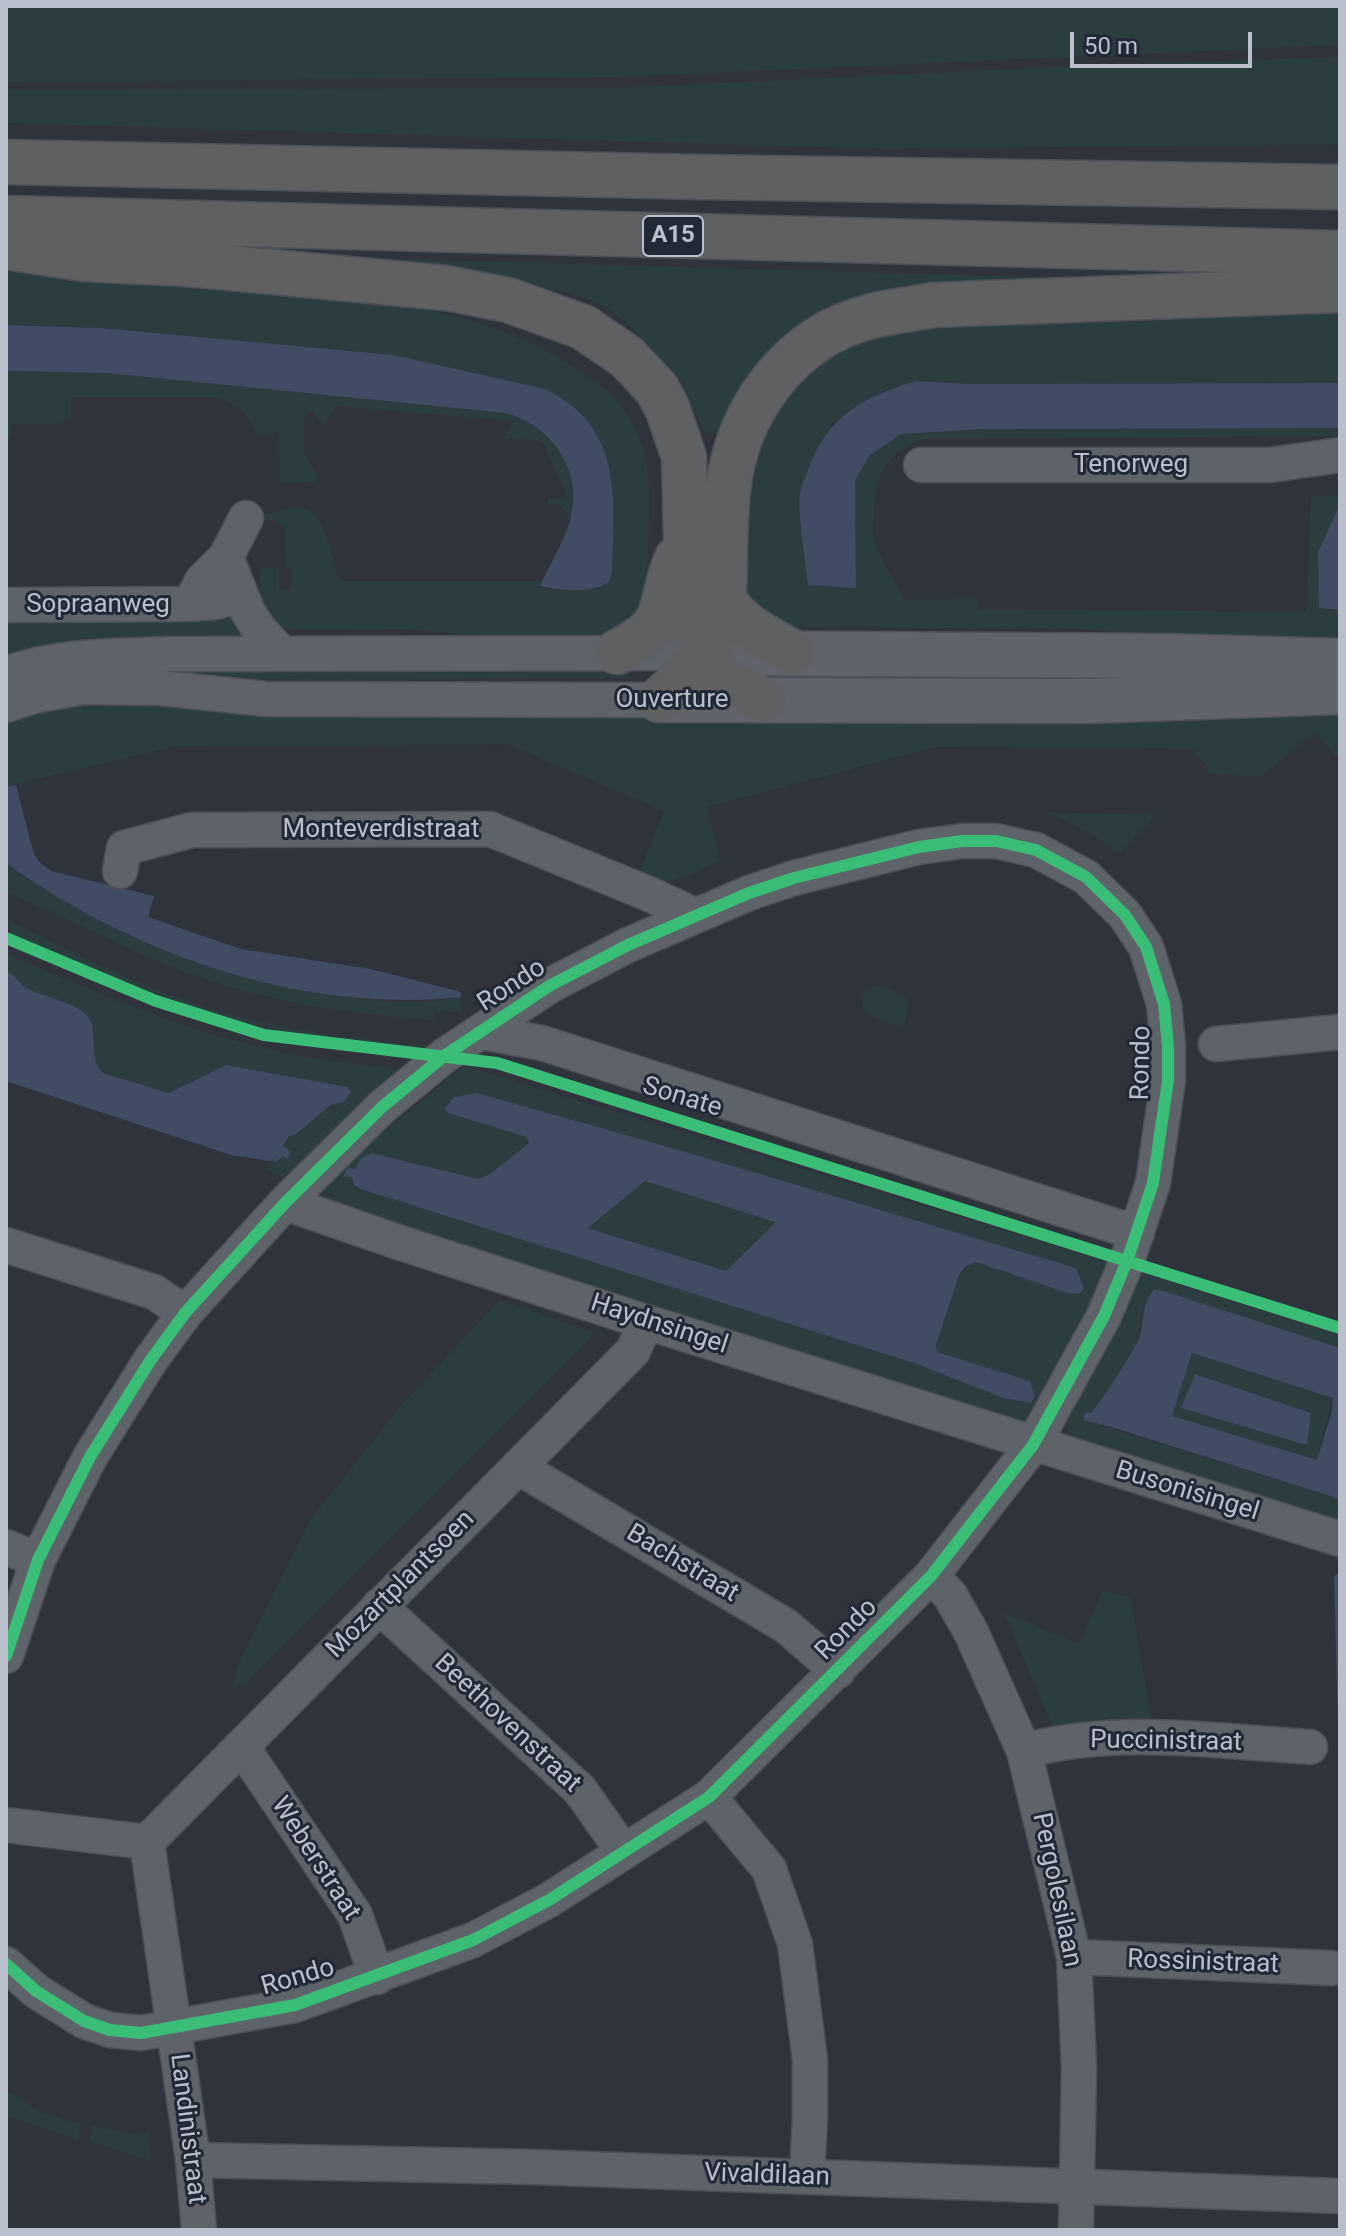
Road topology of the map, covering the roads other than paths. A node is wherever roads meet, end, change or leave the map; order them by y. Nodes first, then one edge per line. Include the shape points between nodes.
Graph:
1 (6, 162) edge
2 (1340, 187) edge
3 (6, 218) edge
4 (6, 247) edge
5 (1340, 253) edge
6 (1340, 290) edge
7 (1340, 455) edge
8 (921, 465) dead end
9 (246, 518) dead end
10 (686, 538) junction
11 (226, 557) junction
12 (240, 596) junction
13 (724, 598) junction
14 (190, 604) junction
15 (6, 605) edge
16 (617, 652) junction
17 (793, 652) junction
18 (703, 653) junction
19 (282, 654) junction
20 (1340, 661) edge
21 (6, 674) edge
22 (1340, 692) edge
23 (659, 700) junction
24 (763, 700) junction
25 (6, 705) edge
26 (120, 871) dead end
27 (694, 915) junction
28 (482, 1032) junction
29 (1340, 1032) edge
30 (1216, 1044) dead end
31 (285, 1203) junction
32 (1137, 1233) junction
33 (6, 1245) edge
34 (185, 1313) junction
35 (646, 1322) junction
36 (1033, 1445) junction
37 (518, 1467) junction
38 (1340, 1539) edge
39 (6, 1547) edge
40 (38, 1560) junction
41 (931, 1576) junction
42 (379, 1606) junction
43 (6, 1656) edge
44 (838, 1671) junction
45 (242, 1747) junction
46 (1310, 1747) dead end
47 (1024, 1751) junction
48 (709, 1797) junction
49 (6, 1825) edge
50 (147, 1842) junction
51 (623, 1851) junction
52 (1074, 1957) junction
53 (6, 1964) edge
54 (1331, 1968) dead end
55 (377, 1977) junction
56 (174, 2028) junction
57 (193, 2160) junction
58 (807, 2177) junction
59 (1078, 2188) junction
60 (1340, 2196) edge
61 (199, 2230) edge
62 (1076, 2230) edge

1 - 2 highway, A15
3 - 5 highway, A15
4 - 10 highway via 84,259 446,288 508,300 583,327 627,357 657,389 668,410 684,457
6 - 13 highway via 933,305 870,317 828,333 788,361 744,428 728,486
7 - 8 street, Tenorweg via 1270,465
9 - 11 street, Sopraanweg
10 - 16 highway via 654,629
10 - 18 highway via 694,629
11 - 12 street
11 - 14 street, Sopraanweg via 202,581
12 - 14 street, Sopraanweg
12 - 19 street via 258,628
13 - 17 highway via 744,622
13 - 18 highway via 722,619
14 - 15 street, Sopraanweg
16 - 18 street, Ouverture
16 - 19 street, Ouverture
17 - 18 main road, Ouverture
17 - 20 main road, Ouverture
18 - 23 highway
18 - 24 highway via 724,680
19 - 21 street, Ouverture via 80,658
22 - 24 main road, Ouverture via 1088,701
23 - 24 main road, Ouverture
23 - 25 street, Ouverture via 266,699 160,688 82,687
26 - 27 street, Monteverdistraat via 124,848 192,830 490,829
27 - 28 street, Rondo via 549,986
27 - 32 street, Rondo via 794,878 962,841 996,841 1036,850 1086,877 1125,915 1146,947 1164,1004 1168,1080 1153,1183
28 - 31 street, Rondo via 382,1107
28 - 32 street, Sonate via 542,1043
29 - 30 street
31 - 34 street, Rondo
31 - 35 street, Haydnsingel
32 - 36 street, Rondo via 1104,1316
33 - 34 street via 154,1292
34 - 40 street, Rondo via 90,1457
35 - 36 street, Haydnsingel
35 - 37 street, Mozartplantsoen via 633,1351
36 - 38 street, Busonisingel
36 - 41 street, Rondo
37 - 42 street, Mozartplantsoen
37 - 44 street, Bachstraat via 786,1626
39 - 40 street
40 - 43 street, Rondo
41 - 44 street, Rondo
41 - 47 street, Pergolesilaan via 950,1595 971,1632
42 - 45 street, Mozartplantsoen
42 - 51 street, Beethovenstraat via 580,1790
44 - 48 street, Rondo
45 - 50 street, Mozartplantsoen
45 - 55 street, Weberstraat via 355,1915
46 - 47 street, Puccinistraat via 1123,1735
47 - 52 street, Pergolesilaan
48 - 51 street, Rondo
48 - 58 street via 769,1869 795,1944 810,2060
49 - 50 street
50 - 56 street
51 - 55 street, Rondo via 549,1900 473,1940
52 - 54 street, Rossinistraat
52 - 59 street, Pergolesilaan
53 - 56 street, Rondo via 36,1991 84,2021 141,2033
55 - 56 street, Rondo via 295,2005
56 - 57 street, Landinistraat
57 - 58 street, Vivaldilaan
57 - 61 street, Landinistraat
58 - 59 street, Vivaldilaan
59 - 60 street, Vivaldilaan
59 - 62 street, Pergolesilaan

